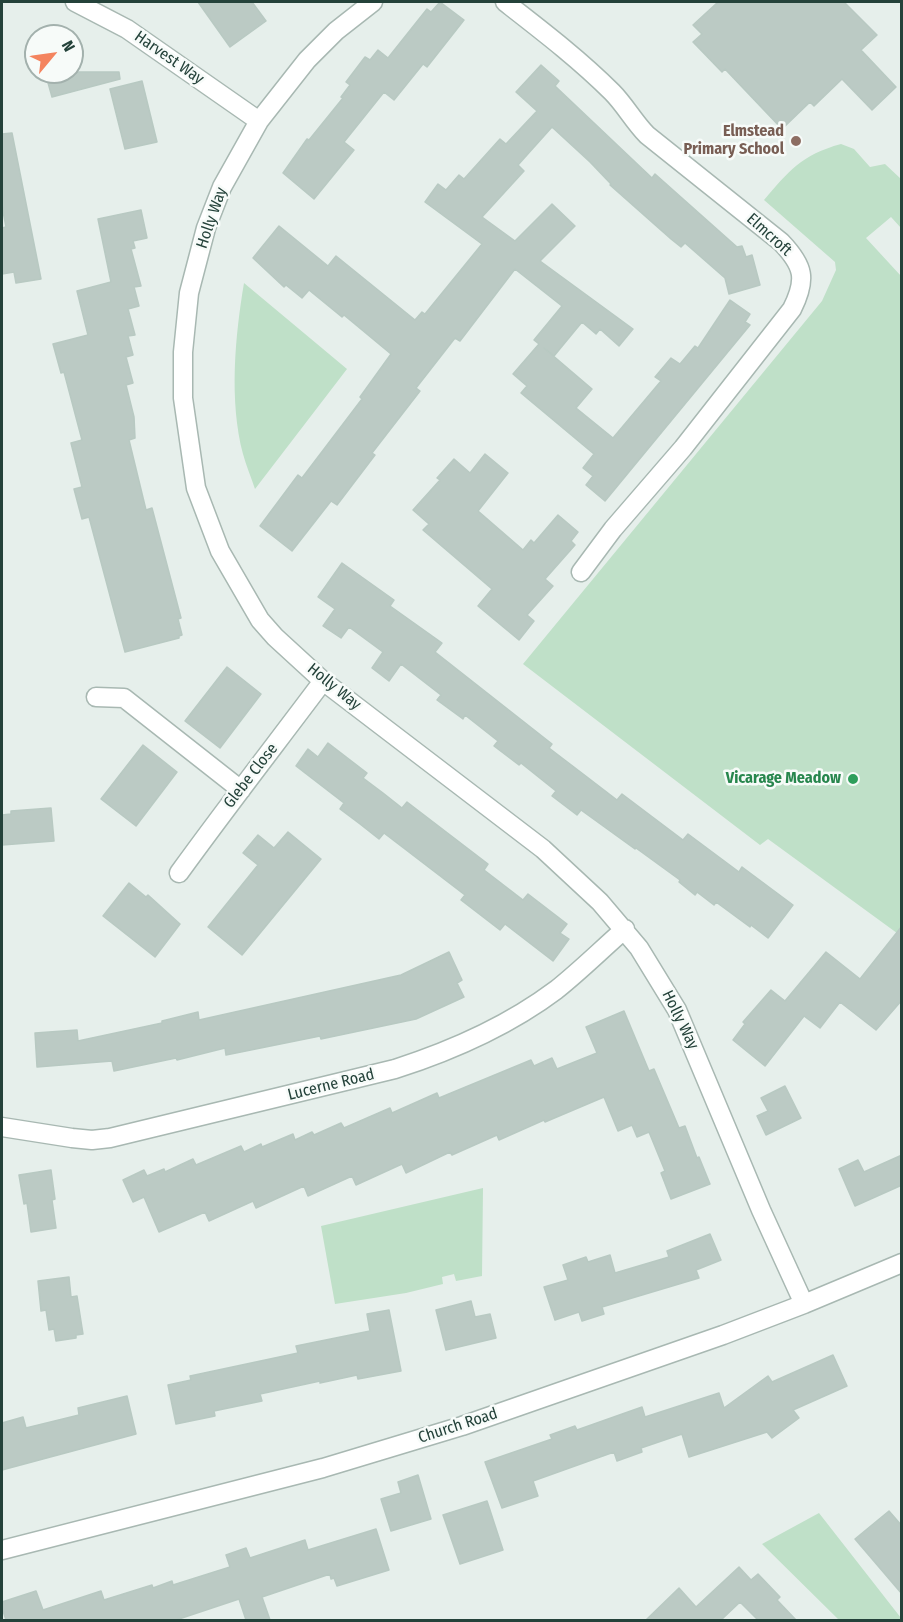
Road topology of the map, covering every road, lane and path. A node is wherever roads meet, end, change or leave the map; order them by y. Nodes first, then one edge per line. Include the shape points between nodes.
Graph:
1 (75, 2) edge
2 (373, 2) edge
3 (505, 2) edge
4 (259, 121) junction
5 (581, 572) dead end
6 (324, 681) junction
7 (96, 697) dead end
8 (241, 790) junction
9 (179, 873) dead end
10 (624, 929) junction
11 (2, 1127) edge
12 (902, 1263) edge
13 (804, 1304) junction
14 (2, 1550) edge

1 - 4 street, Harvest Way via 126,29
2 - 4 street, Holly Way via 307,60
3 - 5 street, Elmcroft via 613,92 647,135 781,242 795,256 802,273 800,294 792,309
4 - 6 street, Holly Way via 222,187 206,228 189,293 183,352 186,420 196,488 220,551 260,620
6 - 8 street, Glebe Close
6 - 10 street, Holly Way via 543,849 575,876
7 - 8 street via 124,698
8 - 9 street, Glebe Close
10 - 11 street, Lucerne Road via 556,989 512,1019 395,1069 110,1138 72,1138
10 - 13 street, Holly Way via 651,964 677,1010
12 - 13 street, Church Road
13 - 14 street, Church Road via 452,1429 323,1468

